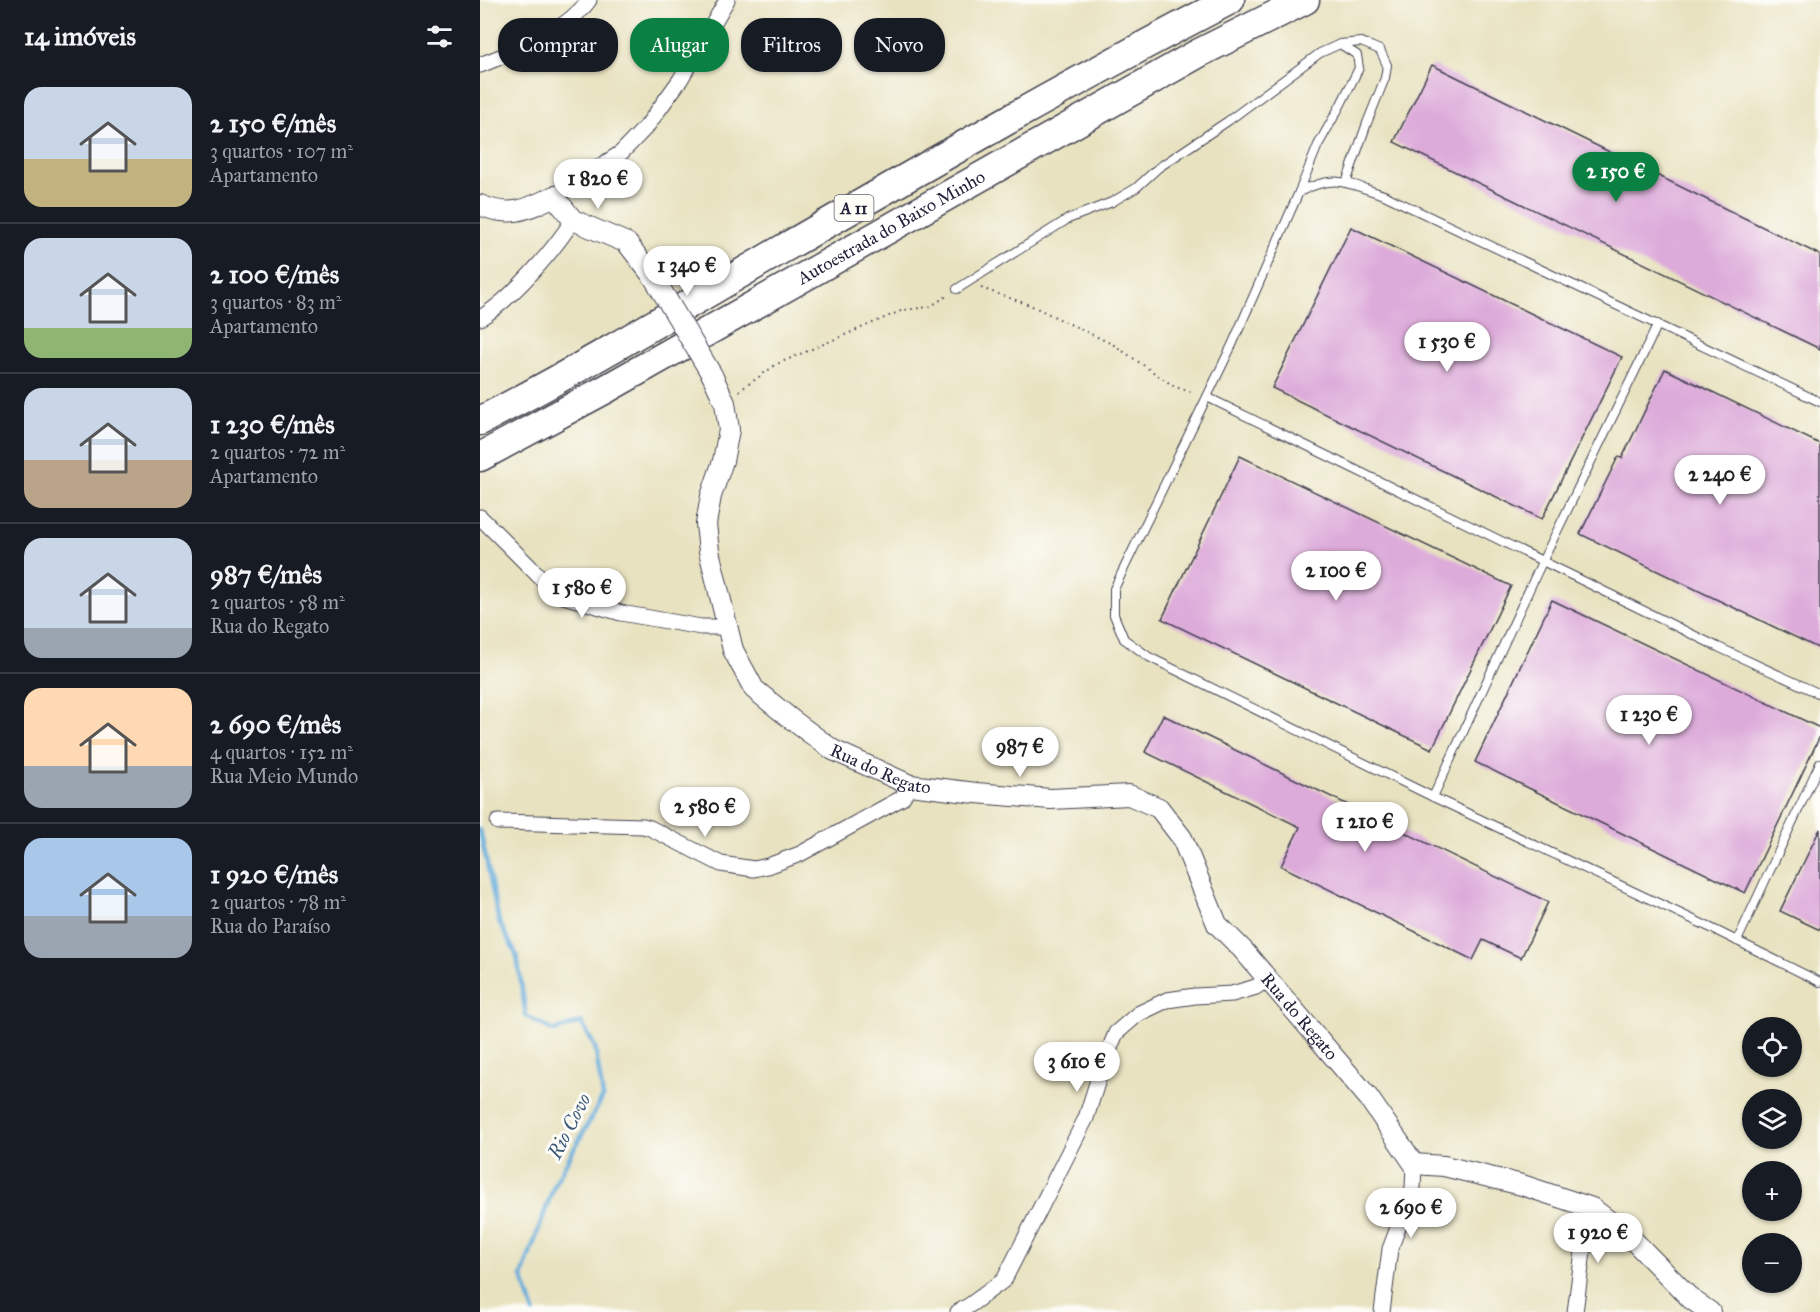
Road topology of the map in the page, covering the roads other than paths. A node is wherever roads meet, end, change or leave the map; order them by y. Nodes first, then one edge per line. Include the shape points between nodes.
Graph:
1 (590, 0) edge
2 (727, 0) edge
3 (1230, 0) edge
4 (1305, 0) edge
5 (1340, 44) junction
6 (480, 65) edge
7 (1346, 183) junction
8 (1299, 192) junction
9 (554, 195) junction
10 (480, 205) edge
11 (573, 220) junction
12 (957, 290) road end
13 (480, 318) edge
14 (1658, 324) junction
15 (1207, 397) junction
16 (1820, 402) edge
17 (480, 421) edge
18 (480, 457) edge
19 (480, 517) edge
20 (1542, 562) junction
21 (728, 627) junction
22 (1820, 694) edge
23 (1820, 763) edge
24 (910, 785) junction
25 (1433, 797) junction
26 (498, 822) dead end
27 (1737, 940) junction
28 (1267, 979) junction
29 (1820, 982) edge
30 (1414, 1164) junction
31 (1592, 1208) junction
32 (958, 1312) edge
33 (1382, 1312) edge
34 (1575, 1312) edge
35 (1710, 1312) edge

1 - 6 street via 565,24 517,51
2 - 9 street via 680,80 647,126 621,153
3 - 17 highway, Autoestrada do Baixo Minho / A 11 via 954,150 555,382
4 - 18 highway, Autoestrada do Baixo Minho / A 11 via 1199,53
5 - 7 lane via 1361,42 1380,50 1387,65
5 - 8 lane via 1357,55 1359,68 1318,145
5 - 12 lane via 1320,53 1158,168 1136,188 1068,219
7 - 8 lane via 1317,183
7 - 14 lane via 1384,195
8 - 15 lane
9 - 10 street via 525,211 496,212
9 - 11 street, Rua do Regato
11 - 13 street via 560,241 495,309
11 - 21 street, Rua do Regato, bridge via 627,243 654,278 725,403 729,430 706,524
14 - 16 lane
14 - 20 lane
15 - 20 lane
15 - 25 lane via 1114,589 1114,615 1124,639 1149,657
19 - 21 street via 556,594 621,613 701,627
20 - 22 lane
20 - 25 lane
21 - 24 street, Rua do Regato via 734,650 754,689 833,750
23 - 27 lane
24 - 26 street via 902,798 800,854 754,869 721,864 643,826
24 - 28 street, Rua do Regato via 1051,799 1129,795 1159,808 1182,838 1217,924
25 - 27 lane
27 - 29 lane
28 - 30 street, Rua do Regato via 1368,1097
28 - 32 street via 1256,987 1232,994 1167,1000 1138,1014 1116,1033 1086,1118 1004,1280
30 - 31 street via 1444,1166 1522,1185
30 - 33 street via 1413,1188 1390,1249
31 - 34 street
31 - 35 street via 1631,1238 1691,1299

